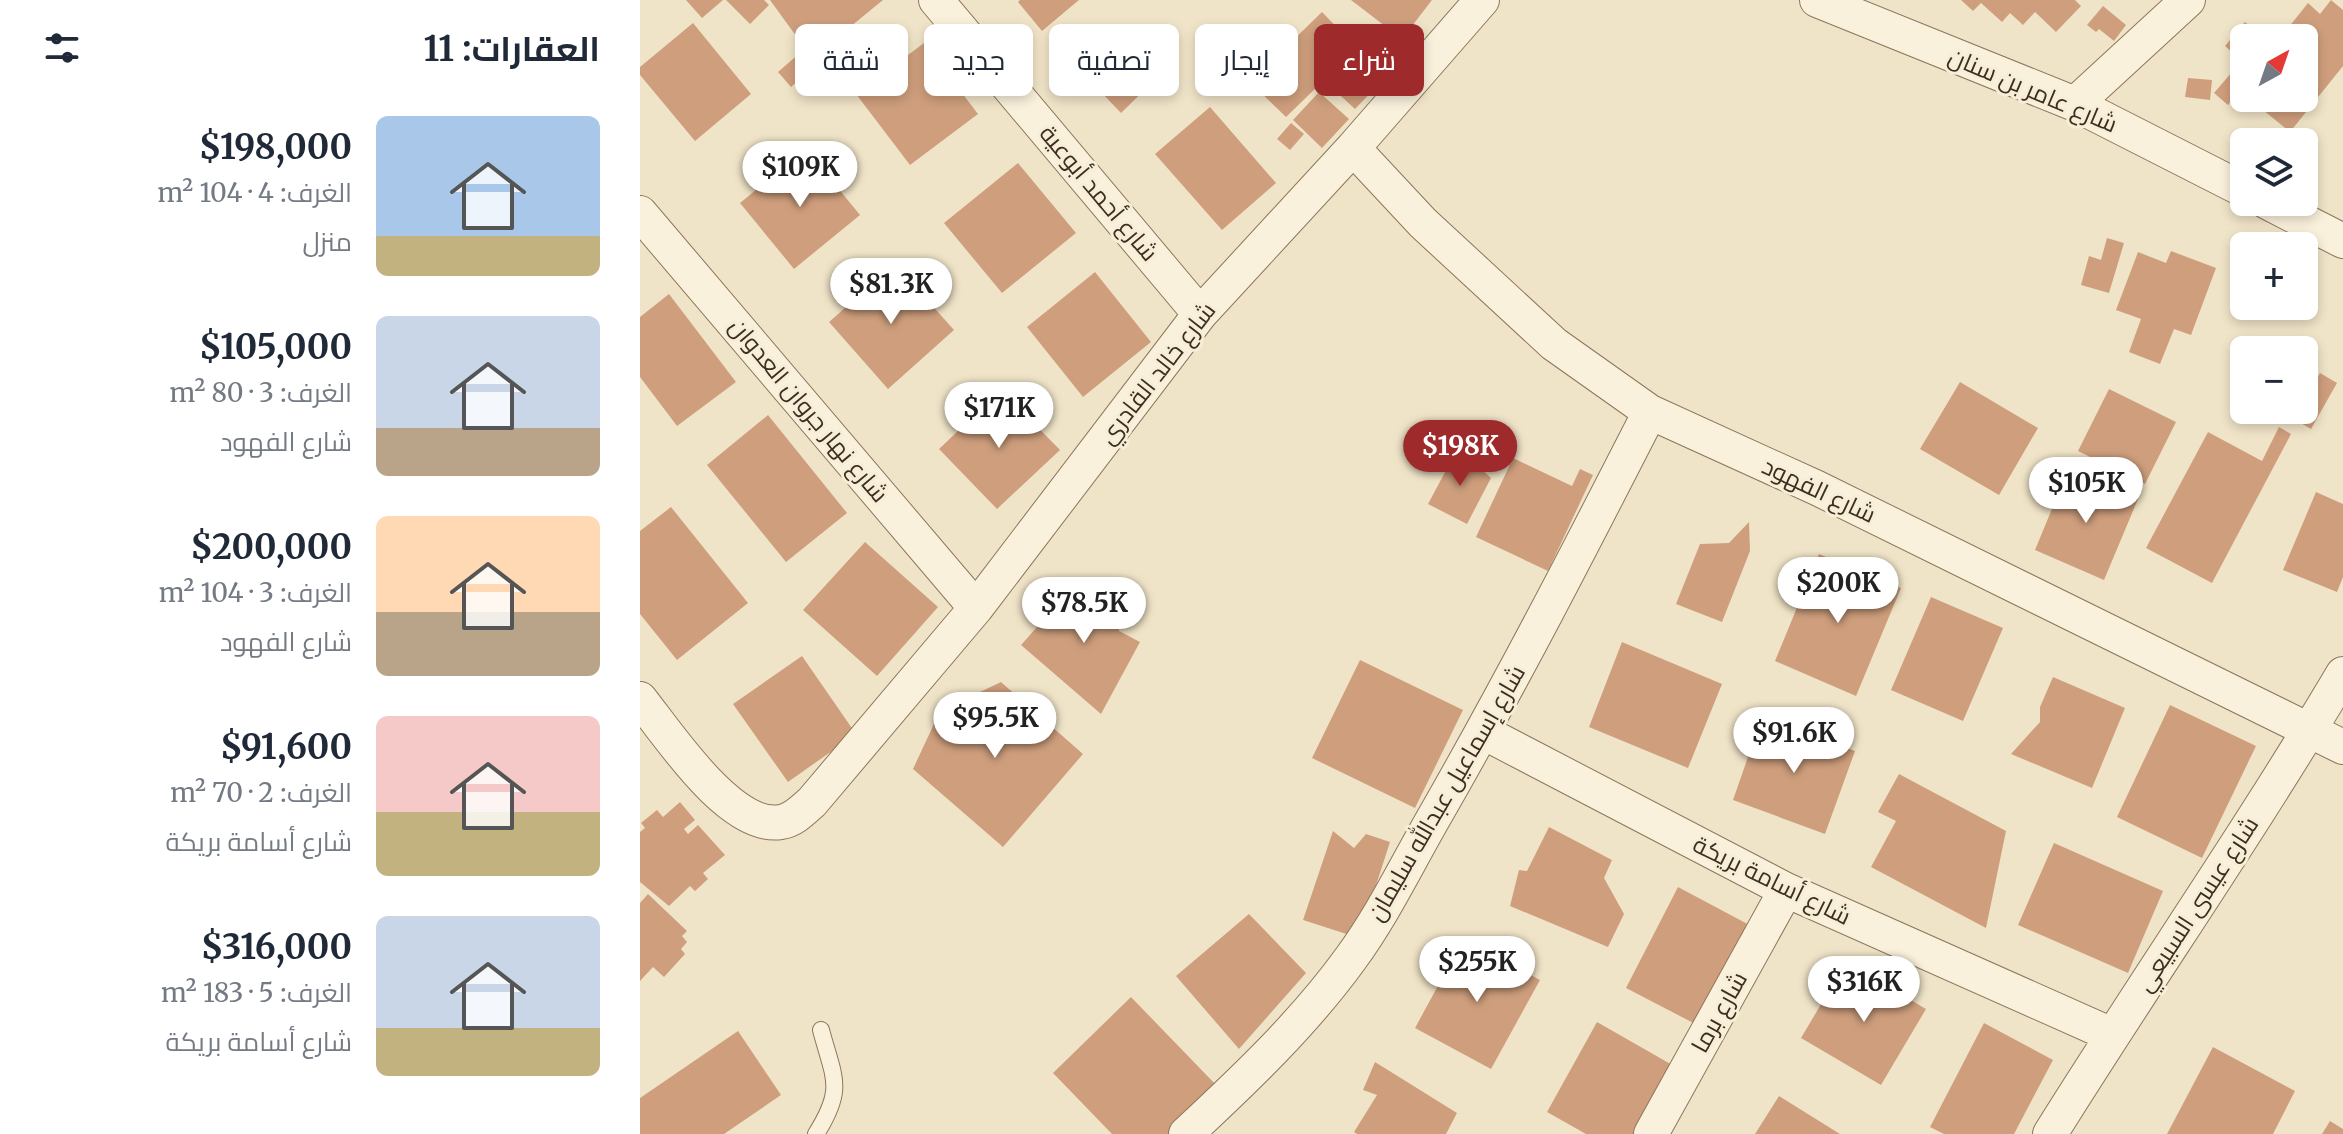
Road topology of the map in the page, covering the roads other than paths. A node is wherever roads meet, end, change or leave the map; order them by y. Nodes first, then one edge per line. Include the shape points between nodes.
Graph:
1 (936, 0) edge
2 (1482, 0) edge
3 (1817, 0) edge
4 (2188, 0) edge
5 (2075, 104) junction
6 (1353, 148) junction
7 (2230, 183) edge
8 (640, 213) edge
9 (2294, 216) edge
10 (2343, 241) edge
11 (1200, 314) junction
12 (1650, 412) junction
13 (976, 608) junction
14 (2343, 674) edge
15 (640, 699) edge
16 (2309, 731) junction
17 (1483, 732) junction
18 (2343, 747) edge
19 (1786, 890) junction
20 (821, 1030) dead end
21 (2112, 1035) junction
22 (816, 1134) edge
23 (1186, 1134) edge
24 (1651, 1134) edge
25 (2050, 1134) edge

1 - 11 street, شارع أحمد أبوعية
2 - 6 street, شارع خالد القادري
3 - 5 street, شارع عامر بن سنان
4 - 5 street
5 - 7 street, شارع عامر بن سنان
6 - 11 street, شارع خالد القادري
6 - 12 street, شارع الفهود via 1423,223 1554,344
8 - 13 street, شارع نهار جروان العدوان
9 - 10 street
11 - 13 street, شارع خالد القادري
12 - 16 street, شارع الفهود via 1817,488
12 - 17 street, شارع إسماعيل عبدالله سليمان
13 - 15 street, شارع خالد القادري via 812,802 782,822 761,822 738,811
14 - 16 street, شارع عيسى السبيعي
16 - 18 street, شارع الفهود
16 - 21 street, شارع عيسى السبيعي
17 - 19 street, شارع أسامة بريكة
17 - 23 street, شارع إسماعيل عبدالله سليمان via 1353,955 1316,1004
19 - 21 street, شارع أسامة بريكة
19 - 24 street, شارع برما
20 - 22 lane via 836,1089
21 - 25 street, شارع عيسى السبيعي

